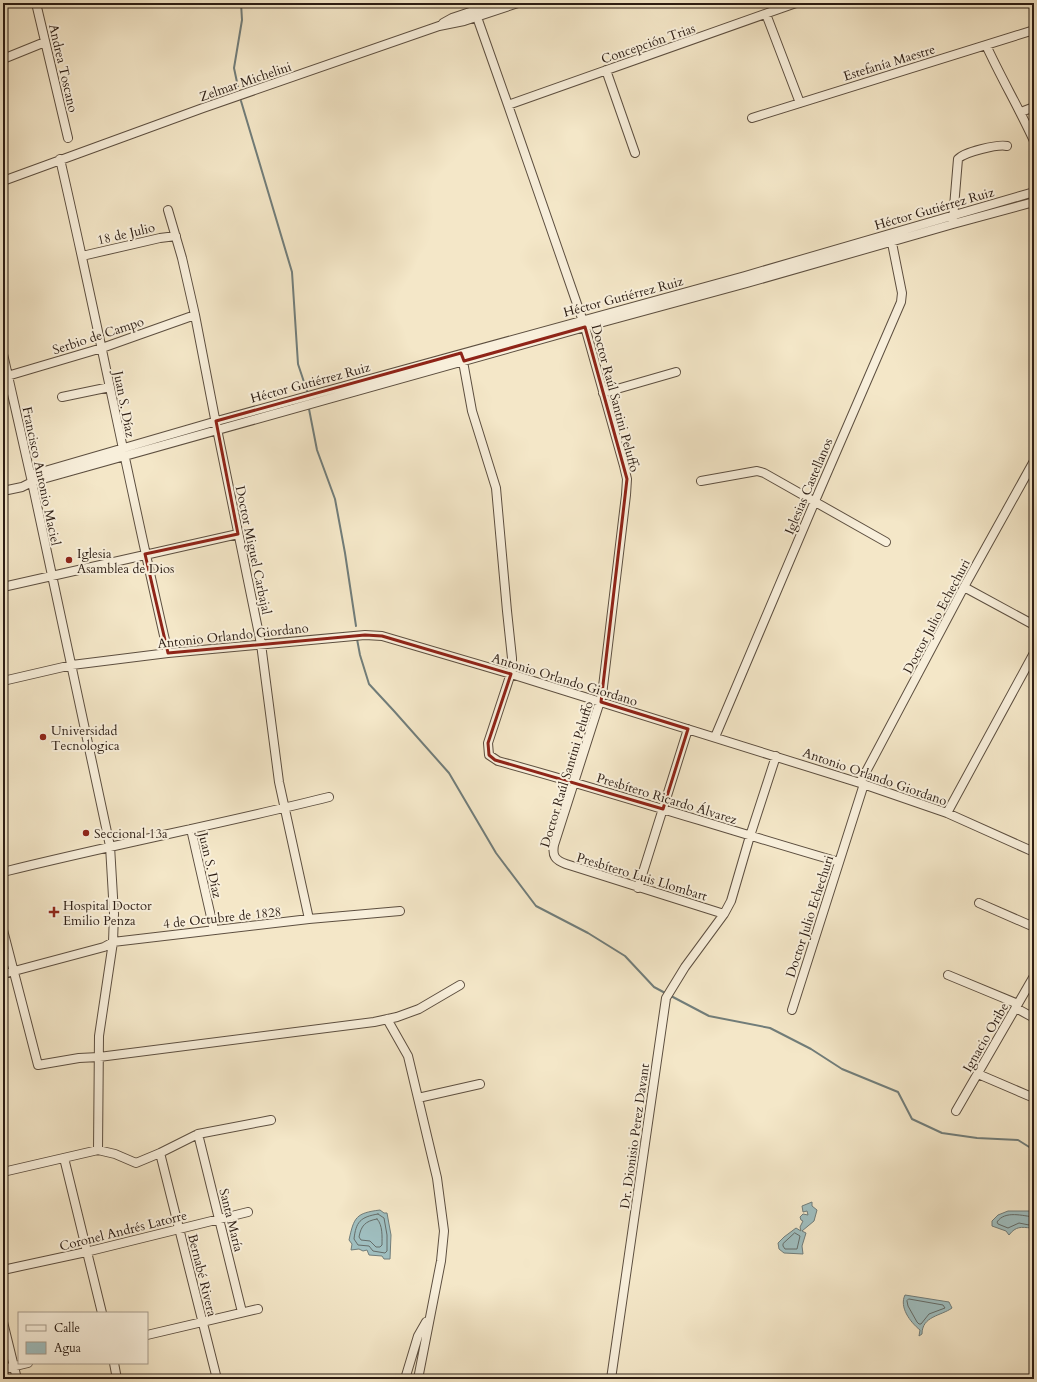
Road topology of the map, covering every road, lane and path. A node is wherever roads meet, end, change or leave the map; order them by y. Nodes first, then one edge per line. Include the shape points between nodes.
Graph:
1 (36, 3) edge
2 (497, 3) edge
3 (518, 3) edge
4 (793, 4) edge
5 (474, 10) edge
6 (766, 14) junction
7 (1034, 30) edge
8 (45, 42) junction
9 (986, 45) junction
10 (3, 59) edge
11 (606, 70) junction
12 (800, 103) junction
13 (508, 105) junction
14 (1034, 107) edge
15 (1021, 112) junction
16 (752, 118) dead end
17 (68, 138) dead end
18 (1034, 141) edge
19 (1007, 146) dead end
20 (635, 153) dead end
21 (60, 159) junction
22 (3, 180) edge
23 (1034, 192) edge
24 (1034, 202) edge
25 (168, 210) dead end
26 (953, 215) junction
27 (953, 224) junction
28 (176, 236) junction
29 (890, 237) junction
30 (82, 256) junction
31 (195, 315) junction
32 (584, 327) junction
33 (102, 348) junction
34 (3, 354) edge
35 (463, 357) junction
36 (676, 372) dead end
37 (5, 376) edge
38 (110, 387) junction
39 (603, 392) junction
40 (62, 397) dead end
41 (217, 425) junction
42 (123, 455) junction
43 (1034, 461) edge
44 (32, 478) junction
45 (700, 481) dead end
46 (3, 491) edge
47 (814, 501) junction
48 (238, 534) junction
49 (886, 542) dead end
50 (145, 554) junction
51 (52, 576) junction
52 (3, 587) edge
53 (964, 587) junction
54 (1034, 625) edge
55 (261, 644) junction
56 (168, 653) junction
57 (1034, 653) edge
58 (72, 665) junction
59 (511, 674) junction
60 (3, 681) edge
61 (601, 702) junction
62 (688, 729) junction
63 (715, 737) junction
64 (776, 756) junction
65 (575, 782) junction
66 (862, 783) junction
67 (329, 797) dead end
68 (286, 808) junction
69 (663, 809) junction
70 (947, 813) junction
71 (191, 828) junction
72 (750, 836) junction
73 (110, 846) junction
74 (1034, 852) edge
75 (554, 858) joint
76 (839, 862) junction
77 (3, 872) edge
78 (638, 888) junction
79 (980, 904) dead end
80 (400, 911) dead end
81 (724, 914) junction
82 (309, 919) junction
83 (1034, 927) edge
84 (3, 930) edge
85 (214, 930) junction
86 (113, 942) junction
87 (13, 972) junction
88 (3, 974) edge
89 (948, 975) dead end
90 (1034, 976) edge
91 (460, 985) dead end
92 (1017, 1006) junction
93 (792, 1010) dead end
94 (1034, 1018) edge
95 (387, 1019) junction
96 (99, 1057) junction
97 (978, 1074) junction
98 (480, 1084) dead end
99 (418, 1098) junction
100 (1034, 1098) edge
101 (956, 1111) dead end
102 (271, 1120) dead end
103 (198, 1134) junction
104 (98, 1150) junction
105 (160, 1153) junction
106 (64, 1158) junction
107 (3, 1172) edge
108 (248, 1212) dead end
109 (219, 1218) junction
110 (178, 1228) junction
111 (86, 1252) junction
112 (3, 1270) edge
113 (258, 1309) dead end
114 (102, 1312) edge
115 (242, 1312) junction
116 (431, 1312) junction
117 (3, 1322) edge
118 (202, 1322) junction
119 (148, 1335) edge
120 (23, 1364) edge
121 (114, 1364) edge
122 (14, 1366) junction
123 (3, 1369) edge
124 (17, 1379) edge
125 (117, 1379) edge
126 (217, 1379) edge
127 (404, 1379) edge
128 (418, 1379) edge
129 (611, 1379) edge

1 - 8 street, Andrea Toscano
2 - 5 street, Zelmar Michelini
3 - 5 street, Zelmar Michelini
4 - 6 street, Concepción Trias
5 - 13 street, Doctor Raúl Santini Peluffo
5 - 21 street, Zelmar Michelini via 439,26
6 - 11 street, Concepción Trias
6 - 12 street
7 - 9 street, Estefanía Maestre
8 - 10 street
8 - 17 street, Andrea Toscano
9 - 12 street, Estefanía Maestre
9 - 15 street
11 - 13 street, Concepción Trias
11 - 20 street
12 - 16 street, Estefanía Maestre
13 - 32 street, Doctor Raúl Santini Peluffo
14 - 15 street
15 - 18 street
19 - 26 street via 964,154 960,157
21 - 22 street, Zelmar Michelini
21 - 30 street, Juan S. Díaz
23 - 26 street, Héctor Gutiérrez Ruiz
24 - 27 street, Héctor Gutiérrez Ruiz
25 - 28 street, Doctor Miguel Carbajal
26 - 27 street
26 - 29 street, Héctor Gutiérrez Ruiz
27 - 29 street, Héctor Gutiérrez Ruiz
28 - 30 street, 18 de Julio
28 - 31 street, Doctor Miguel Carbajal
29 - 32 street, Héctor Gutiérrez Ruiz via 747,283
29 - 35 street, Héctor Gutiérrez Ruiz
29 - 47 street, Iglesias Castellanos via 902,293 901,302
30 - 33 street, Juan S. Díaz
31 - 33 street, Serbio de Campo
31 - 41 street, Doctor Miguel Carbajal
32 - 35 street, Héctor Gutiérrez Ruiz
32 - 39 street, Doctor Raúl Santini Peluffo
33 - 37 street, Serbio de Campo
33 - 38 street, Juan S. Díaz
34 - 37 street, Francisco Antonio Maciel
35 - 41 street, Héctor Gutiérrez Ruiz
35 - 59 street via 472,411 496,488 513,665
36 - 39 street
37 - 44 street, Francisco Antonio Maciel
38 - 40 street
38 - 42 street, Juan S. Díaz
39 - 61 street, Doctor Raúl Santini Peluffo via 624,466 627,487
41 - 42 street
41 - 44 street
41 - 48 street, Doctor Miguel Carbajal
42 - 44 street
42 - 50 street, Juan S. Díaz
43 - 53 street, Doctor Julio Echechuri
44 - 46 street via 22,487
44 - 51 street, Francisco Antonio Maciel
45 - 47 street via 757,471
47 - 49 street
47 - 63 street, Iglesias Castellanos
48 - 50 street
48 - 55 street, Doctor Miguel Carbajal
50 - 51 street
50 - 56 street, Juan S. Díaz
51 - 52 street
51 - 58 street, Francisco Antonio Maciel
53 - 54 street
53 - 66 street, Doctor Julio Echechuri
55 - 56 street, Antonio Orlando Giordano
55 - 59 street, Antonio Orlando Giordano via 374,635 399,640
55 - 68 street, Doctor Miguel Carbajal via 279,782
56 - 58 street, Antonio Orlando Giordano
57 - 70 street
58 - 60 street, Antonio Orlando Giordano
58 - 73 street, Francisco Antonio Maciel
59 - 61 street, Antonio Orlando Giordano
59 - 65 street, Presbítero Ricardo Álvarez via 488,743 489,755 498,761
61 - 62 street, Antonio Orlando Giordano
61 - 65 street, Doctor Raúl Santini Peluffo
62 - 63 street, Antonio Orlando Giordano
62 - 69 street
63 - 64 street, Antonio Orlando Giordano
64 - 66 street, Antonio Orlando Giordano
64 - 72 street, Dr. Dionisio Perez Davant
65 - 69 street, Presbítero Ricardo Álvarez
65 - 75 street, Doctor Raúl Santini Peluffo via 554,845
66 - 70 street, Antonio Orlando Giordano
66 - 76 street, Doctor Julio Echechuri
67 - 68 street
68 - 71 street
68 - 82 street, Doctor Miguel Carbajal
69 - 72 street, Presbítero Ricardo Álvarez
69 - 78 street
70 - 74 street, Antonio Orlando Giordano
71 - 73 street
71 - 85 street, Juan S. Díaz
72 - 76 street, Presbítero Ricardo Álvarez
72 - 81 street, Dr. Dionisio Perez Davant via 732,901
73 - 77 street
73 - 86 street, Francisco Antonio Maciel
75 - 78 street, Presbítero Luis Llombart
76 - 93 street, Doctor Julio Echechuri
78 - 81 street, Presbítero Luis Llombart
79 - 83 street
80 - 82 street, 4 de Octubre de 1828
81 - 129 street, Dr. Dionisio Perez Davant via 666,998
82 - 85 street, 4 de Octubre de 1828
84 - 87 street
85 - 86 street, 4 de Octubre de 1828
86 - 87 street, 4 de Octubre de 1828 via 104,947
86 - 96 street, Francisco Antonio Maciel via 99,1036
87 - 88 street, 4 de Octubre de 1828
87 - 96 street via 38,1065
89 - 92 street
90 - 92 street, Ignacio Oribe
91 - 95 street via 419,1009
92 - 94 street
92 - 97 street, Ignacio Oribe
95 - 96 street
95 - 99 street via 408,1056
96 - 104 street, Francisco Antonio Maciel
97 - 100 street
97 - 101 street, Ignacio Oribe
98 - 99 street
99 - 116 street via 437,1178 444,1230
102 - 103 street
103 - 105 street
103 - 109 street, Santa María
104 - 105 street via 116,1154 136,1163
104 - 106 street
105 - 110 street, Bernabé Rivera
106 - 107 street
106 - 111 street
108 - 109 street, Coronel Andrés Latorre
109 - 110 street, Coronel Andrés Latorre
109 - 115 street, Santa María
110 - 111 street, Coronel Andrés Latorre
110 - 118 street, Bernabé Rivera
111 - 112 street, Coronel Andrés Latorre
111 - 114 street
113 - 115 street
115 - 118 street
116 - 127 street via 418,1336
116 - 128 street
117 - 122 street
118 - 119 street
118 - 126 street, Bernabé Rivera
120 - 122 street
121 - 125 street
122 - 123 street
122 - 124 street

